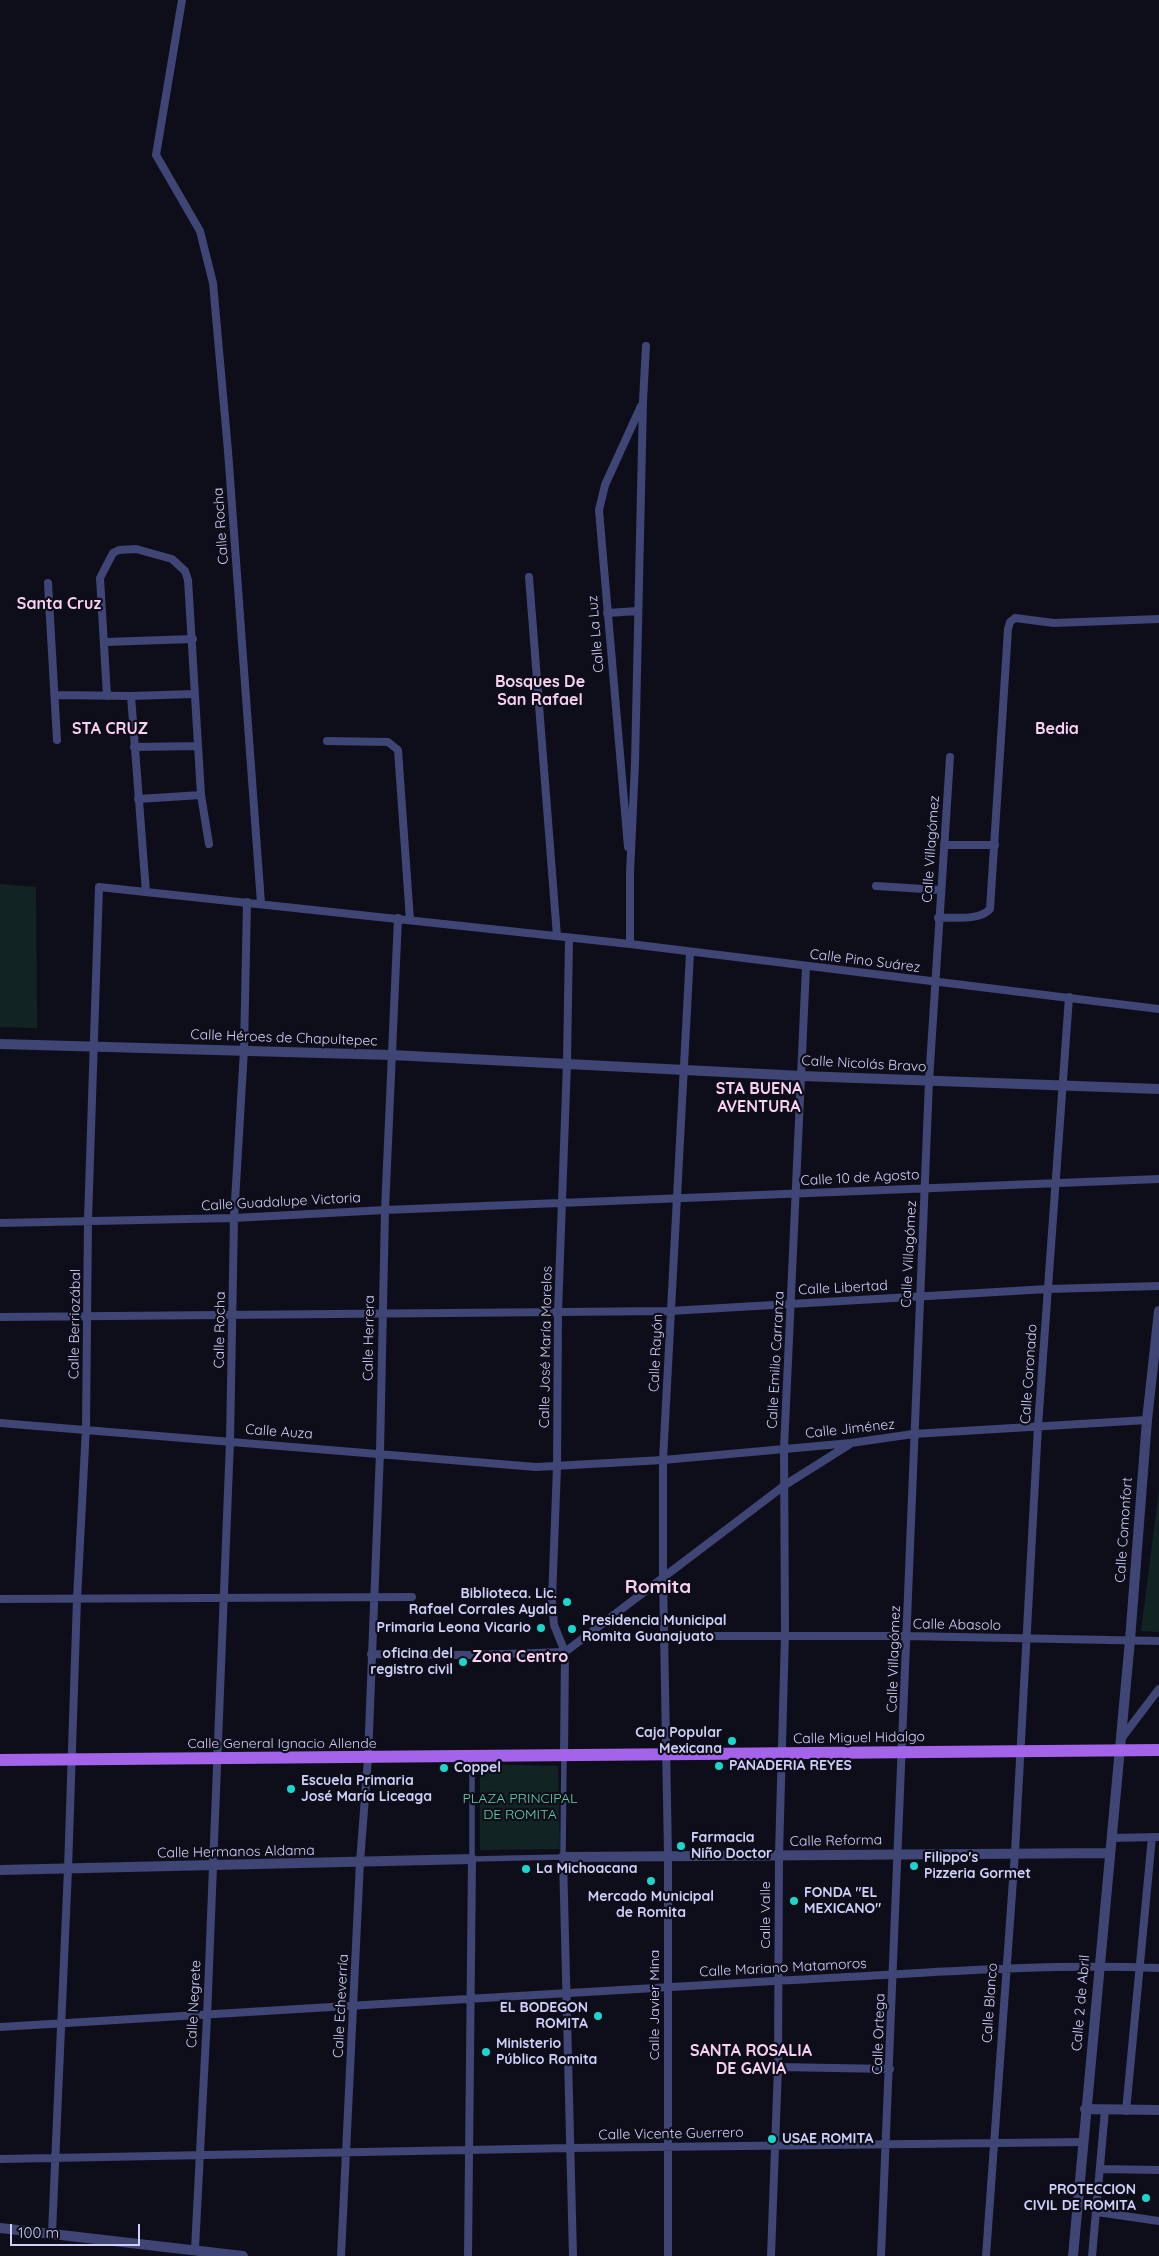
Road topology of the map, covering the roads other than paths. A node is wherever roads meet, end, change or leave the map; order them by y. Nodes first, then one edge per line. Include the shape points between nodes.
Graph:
1 (182, 0) edge
2 (646, 346) dead end
3 (643, 402) junction
4 (529, 577) dead end
5 (48, 584) dead end
6 (638, 611) junction
7 (607, 614) junction
8 (1159, 619) edge
9 (193, 639) junction
10 (105, 642) junction
11 (194, 694) junction
12 (56, 695) junction
13 (107, 696) junction
14 (131, 696) junction
15 (58, 740) dead end
16 (327, 741) dead end
17 (198, 746) junction
18 (134, 747) junction
19 (950, 757) dead end
20 (636, 763) junction
21 (619, 764) junction
22 (201, 794) junction
23 (138, 799) junction
24 (209, 844) dead end
25 (944, 845) junction
26 (995, 845) junction
27 (630, 873) junction
28 (876, 886) dead end
29 (99, 888) joint
30 (940, 890) junction
31 (146, 892) junction
32 (247, 902) junction
33 (261, 903) junction
34 (398, 918) junction
35 (938, 918) junction
36 (410, 920) junction
37 (558, 936) junction
38 (569, 938) junction
39 (630, 944) junction
40 (690, 953) junction
41 (806, 966) junction
42 (935, 981) junction
43 (1068, 997) junction
44 (1159, 1009) edge
45 (0, 1044) edge
46 (93, 1047) junction
47 (244, 1050) junction
48 (392, 1055) junction
49 (567, 1063) junction
50 (683, 1069) junction
51 (802, 1076) junction
52 (928, 1081) junction
53 (1062, 1086) junction
54 (1159, 1089) edge
55 (1159, 1179) edge
56 (1056, 1182) junction
57 (924, 1188) junction
58 (797, 1194) junction
59 (677, 1199) junction
60 (563, 1202) junction
61 (385, 1210) junction
62 (234, 1218) junction
63 (88, 1220) junction
64 (0, 1223) edge
65 (1159, 1286) edge
66 (1048, 1289) junction
67 (920, 1296) junction
68 (792, 1304) junction
69 (670, 1311) junction
70 (1159, 1311) edge
71 (382, 1312) junction
72 (558, 1312) junction
73 (88, 1314) junction
74 (233, 1316) junction
75 (0, 1317) edge
76 (1147, 1420) junction
77 (0, 1422) edge
78 (1038, 1426) junction
79 (86, 1428) junction
80 (913, 1434) junction
81 (230, 1441) junction
82 (851, 1443) junction
83 (784, 1448) junction
84 (380, 1452) junction
85 (663, 1460) junction
86 (557, 1467) junction
87 (785, 1485) junction
88 (663, 1576) junction
89 (224, 1597) junction
90 (412, 1597) dead end
91 (374, 1598) junction
92 (0, 1599) edge
93 (77, 1599) junction
94 (664, 1636) junction
95 (785, 1636) junction
96 (907, 1636) junction
97 (1026, 1639) junction
98 (1130, 1640) junction
99 (1159, 1641) edge
100 (565, 1652) junction
101 (371, 1654) junction
102 (1159, 1689) edge
103 (1121, 1739) junction
104 (1157, 1751) edge
105 (1020, 1752) junction
106 (1119, 1752) junction
107 (903, 1753) junction
108 (564, 1754) junction
109 (666, 1754) junction
110 (782, 1754) junction
111 (472, 1757) junction
112 (368, 1758) junction
113 (217, 1759) junction
114 (0, 1760) edge
115 (72, 1760) junction
116 (1156, 1837) edge
117 (1111, 1838) junction
118 (1015, 1852) junction
119 (1110, 1853) junction
120 (898, 1854) junction
121 (779, 1855) junction
122 (668, 1856) junction
123 (563, 1857) junction
124 (472, 1859) junction
125 (360, 1862) junction
126 (213, 1867) junction
127 (68, 1869) junction
128 (0, 1870) edge
129 (1098, 1966) junction
130 (1139, 1967) junction
131 (1159, 1968) edge
132 (1005, 1969) junction
133 (894, 1974) junction
134 (778, 1981) junction
135 (668, 1986) junction
136 (568, 1993) junction
137 (470, 2000) junction
138 (353, 2008) junction
139 (207, 2017) junction
140 (62, 2024) junction
141 (0, 2027) edge
142 (778, 2067) junction
143 (890, 2069) junction
144 (1085, 2110) junction
145 (1105, 2110) junction
146 (1126, 2110) junction
147 (1159, 2110) edge
148 (1083, 2142) junction
149 (993, 2143) junction
150 (774, 2145) junction
151 (886, 2145) junction
152 (667, 2147) junction
153 (570, 2148) junction
154 (470, 2151) junction
155 (347, 2154) junction
156 (198, 2156) junction
157 (56, 2158) junction
158 (0, 2159) edge
159 (1101, 2169) junction
160 (1159, 2170) edge
161 (1097, 2212) junction
162 (1159, 2221) edge
163 (0, 2228) edge
164 (52, 2233) junction
165 (194, 2249) junction
166 (243, 2256) edge
167 (342, 2256) edge
168 (468, 2256) edge
169 (573, 2256) edge
170 (668, 2256) edge
171 (771, 2256) edge
172 (881, 2256) edge
173 (986, 2256) edge
174 (1073, 2256) edge
175 (1092, 2256) edge

1 - 33 street, Calle Rocha via 156,149 158,160 200,231 213,282
2 - 3 street, Calle La Luz
3 - 6 street, Calle La Luz
3 - 7 street, Calle La Luz via 601,498
4 - 37 street
5 - 12 street
6 - 7 street
6 - 20 street, Calle La Luz
7 - 21 street, Calle La Luz
8 - 26 street via 1054,623 1016,618 1010,622
9 - 10 street
9 - 10 street via 185,571 172,560 136,549 113,553 100,578
9 - 11 street
10 - 13 street
11 - 14 street
11 - 17 street
12 - 13 street
12 - 15 street
13 - 14 street
14 - 18 street
16 - 36 street via 388,742 398,750
17 - 18 street
17 - 22 street
18 - 23 street
19 - 25 street, Calle Villagómez
20 - 21 street
20 - 27 street, Calle La Luz
21 - 27 street, Calle La Luz
22 - 23 street
22 - 24 street
23 - 31 street
25 - 26 street
25 - 30 street, Calle Villagómez
26 - 35 street via 990,909 986,914 975,917
27 - 39 street, Calle La Luz
28 - 30 street
29 - 31 street, Calle Pino Suárez
29 - 46 street, Calle Berriozábal
30 - 35 street, Calle Villagómez
31 - 32 street, Calle Pino Suárez
32 - 33 street, Calle Pino Suárez
32 - 47 street, Calle Rocha
33 - 34 street, Calle Pino Suárez
34 - 36 street, Calle Pino Suárez
34 - 48 street, Calle Herrera
35 - 42 street, Calle Villagómez
36 - 37 street, Calle Pino Suárez
37 - 38 street, Calle Pino Suárez
38 - 39 street, Calle Pino Suárez
38 - 49 street, Calle José María Morelos
39 - 40 street, Calle Pino Suárez
40 - 41 street, Calle Pino Suárez
40 - 50 street, Calle Rayón
41 - 42 street, Calle Pino Suárez
41 - 51 street, Calle Emilio Carranza
42 - 43 street, Calle Pino Suárez
42 - 52 street, Calle Villagómez
43 - 44 street, Calle Pino Suárez
43 - 53 street, Calle Coronado
45 - 46 street, Calle Héroes de Chapultepec
46 - 47 street, Calle Héroes de Chapultepec
46 - 63 street, Calle Berriozábal
47 - 48 street, Calle Héroes de Chapultepec
47 - 62 street, Calle Rocha
48 - 49 street, Calle Héroes de Chapultepec
48 - 61 street, Calle Herrera
49 - 50 street, Calle Nicolás Bravo
49 - 60 street, Calle José María Morelos
50 - 51 street, Calle Nicolás Bravo
50 - 59 street, Calle Rayón
51 - 52 street, Calle Nicolás Bravo
51 - 58 street, Calle Emilio Carranza
52 - 53 street, Calle Nicolás Bravo
52 - 57 street, Calle Villagómez
53 - 54 street, Calle Nicolás Bravo
53 - 56 street, Calle Coronado
55 - 56 street, Calle 10 de Agosto
56 - 57 street, Calle 10 de Agosto
56 - 66 street, Calle Coronado
57 - 58 street, Calle 10 de Agosto
57 - 67 street, Calle Villagómez
58 - 59 street, Calle 10 de Agosto
58 - 68 street, Calle Emilio Carranza
59 - 60 street, Calle 10 de Agosto
59 - 69 street, Calle Rayón
60 - 61 street, Calle Guadalupe Victoria
60 - 72 street, Calle José María Morelos
61 - 62 street, Calle Guadalupe Victoria
61 - 71 street, Calle Herrera
62 - 63 street, Calle Guadalupe Victoria
62 - 74 street, Calle Rocha
63 - 64 street, Calle Guadalupe Victoria
63 - 73 street, Calle Berriozábal
65 - 66 street, Calle Libertad
66 - 67 street, Calle Libertad
66 - 78 street, Calle Coronado
67 - 68 street, Calle Libertad
67 - 80 street, Calle Villagómez
68 - 69 street, Calle Libertad
68 - 83 street, Calle Emilio Carranza
69 - 72 street, Calle Libertad
69 - 85 street, Calle Rayón
70 - 76 street, Calle Comonfort
71 - 72 street, Calle Libertad
71 - 74 street, Calle Libertad
71 - 84 street, Calle Herrera
72 - 86 street, Calle José María Morelos
73 - 74 street, Calle Libertad
73 - 75 street, Calle Libertad
73 - 79 street, Calle Berriozábal
74 - 81 street, Calle Rocha
76 - 78 street, Calle Jiménez
76 - 98 street, Calle Comonfort
77 - 79 street, Calle Auza
78 - 80 street, Calle Jiménez
78 - 97 street, Calle Coronado
79 - 81 street, Calle Auza
79 - 93 street, Calle Berriozábal
80 - 82 street, Calle Jiménez
80 - 96 street, Calle Villagómez
81 - 84 street, Calle Auza
81 - 89 street, Calle Rocha
82 - 83 street, Calle Jiménez
82 - 87 street
83 - 85 street, Calle Jiménez
83 - 87 street, Calle Emilio Carranza
84 - 86 street, Calle Auza via 492,1465
84 - 91 street, Calle Herrera
85 - 86 street, Calle Jiménez
85 - 88 street, Calle Rayón
86 - 100 street, Calle José María Morelos via 552,1600 554,1625
87 - 88 street
87 - 95 street, Calle Emilio Carranza
88 - 94 street, Calle Rayón
88 - 100 street
89 - 91 street
89 - 93 street
89 - 113 street, Calle Rocha
90 - 91 street
91 - 101 street, Calle Herrera
92 - 93 street
93 - 115 street, Calle Berriozábal
94 - 95 street, Calle Abasolo
94 - 109 street, Calle Rayón
95 - 96 street, Calle Abasolo
95 - 110 street, Calle Emilio Carranza
96 - 97 street, Calle Abasolo
96 - 107 street, Calle Villagómez
97 - 98 street, Calle Abasolo
97 - 105 street, Calle Coronado
98 - 99 street, Calle Abasolo
98 - 103 street, Calle Comonfort
100 - 101 street
100 - 108 street, Calle José María Morelos
101 - 112 street, Calle Herrera
102 - 103 street
103 - 106 street, Calle Comonfort
104 - 106 main road, Calle Miguel Hidalgo
105 - 106 main road, Calle Miguel Hidalgo
105 - 107 main road, Calle Miguel Hidalgo
105 - 118 street, Calle Blanco
106 - 117 street, Calle 2 de Abril
107 - 110 main road, Calle Miguel Hidalgo
107 - 120 street, Calle Ortega
108 - 109 main road, Calle Miguel Hidalgo
108 - 111 main road, Calle General Ignacio Allende
108 - 123 street
109 - 110 main road, Calle Miguel Hidalgo
109 - 122 street, Calle Javier Mina
110 - 121 street, Calle Valle
111 - 112 main road, Calle General Ignacio Allende
111 - 124 street
112 - 113 main road, Calle General Ignacio Allende
112 - 125 street, Calle Echeverría
113 - 115 main road, Calle General Ignacio Allende
113 - 126 street, Calle Negrete
114 - 115 main road, Calle General Ignacio Allende
115 - 127 street, Calle Berriozábal
116 - 117 street
116 - 130 street
117 - 119 street, Calle 2 de Abril
118 - 119 street, Calle Reforma
118 - 120 street, Calle Reforma
118 - 132 street, Calle Blanco
119 - 129 street, Calle 2 de Abril
120 - 121 street, Calle Reforma
120 - 133 street, Calle Ortega
121 - 122 street, Calle Reforma
121 - 134 street, Calle Valle
122 - 123 street, Calle Reforma
122 - 135 street, Calle Javier Mina
123 - 124 street
123 - 136 street
124 - 125 street, Calle Hermanos Aldama
124 - 137 street
125 - 126 street, Calle Hermanos Aldama
125 - 138 street, Calle Echeverría
126 - 127 street, Calle Hermanos Aldama
126 - 139 street, Calle Negrete
127 - 128 street, Calle Hermanos Aldama
127 - 140 street, Calle Berriozábal
129 - 130 street, Calle Mariano Matamoros
129 - 132 street, Calle Mariano Matamoros
129 - 144 street, Calle 2 de Abril
130 - 131 street, Calle Mariano Matamoros
130 - 146 street
132 - 133 street, Calle Mariano Matamoros
132 - 149 street, Calle Blanco
133 - 134 street, Calle Mariano Matamoros
133 - 143 street, Calle Ortega
134 - 135 street, Calle Mariano Matamoros
134 - 142 street, Calle Valle
135 - 136 street, Calle Mariano Matamoros
135 - 152 street, Calle Javier Mina
136 - 137 street, Calle Mariano Matamoros
136 - 153 street
137 - 138 street, Calle Mariano Matamoros
137 - 154 street
138 - 139 street, Calle Mariano Matamoros
138 - 155 street, Calle Echeverría
139 - 140 street, Calle Mariano Matamoros
139 - 156 street, Calle Negrete
140 - 141 street, Calle Mariano Matamoros
140 - 157 street, Calle Berriozábal
142 - 143 street
142 - 150 street, Calle Valle
143 - 151 street, Calle Ortega
144 - 145 street
144 - 148 street, Calle 2 de Abril
145 - 146 street
145 - 159 street
146 - 147 street
148 - 149 street, Calle Vicente Guerrero
148 - 174 street, Calle 2 de Abril
149 - 151 street, Calle Vicente Guerrero
149 - 173 street, Calle Blanco
150 - 151 street, Calle Vicente Guerrero
150 - 152 street, Calle Vicente Guerrero
150 - 171 street, Calle Valle
151 - 172 street, Calle Ortega
152 - 153 street, Calle Vicente Guerrero
152 - 170 street, Calle Javier Mina
153 - 154 street, Calle Vicente Guerrero
153 - 169 street
154 - 155 street, Calle Vicente Guerrero
154 - 168 street
155 - 156 street, Calle Vicente Guerrero
155 - 167 street, Calle Echeverría
156 - 157 street, Calle Vicente Guerrero
156 - 165 street, Calle Negrete
157 - 158 street, Calle Vicente Guerrero
157 - 164 street, Calle Berriozábal
159 - 160 street
159 - 161 street
161 - 162 street
161 - 175 street
163 - 164 street
164 - 165 street
165 - 166 street

